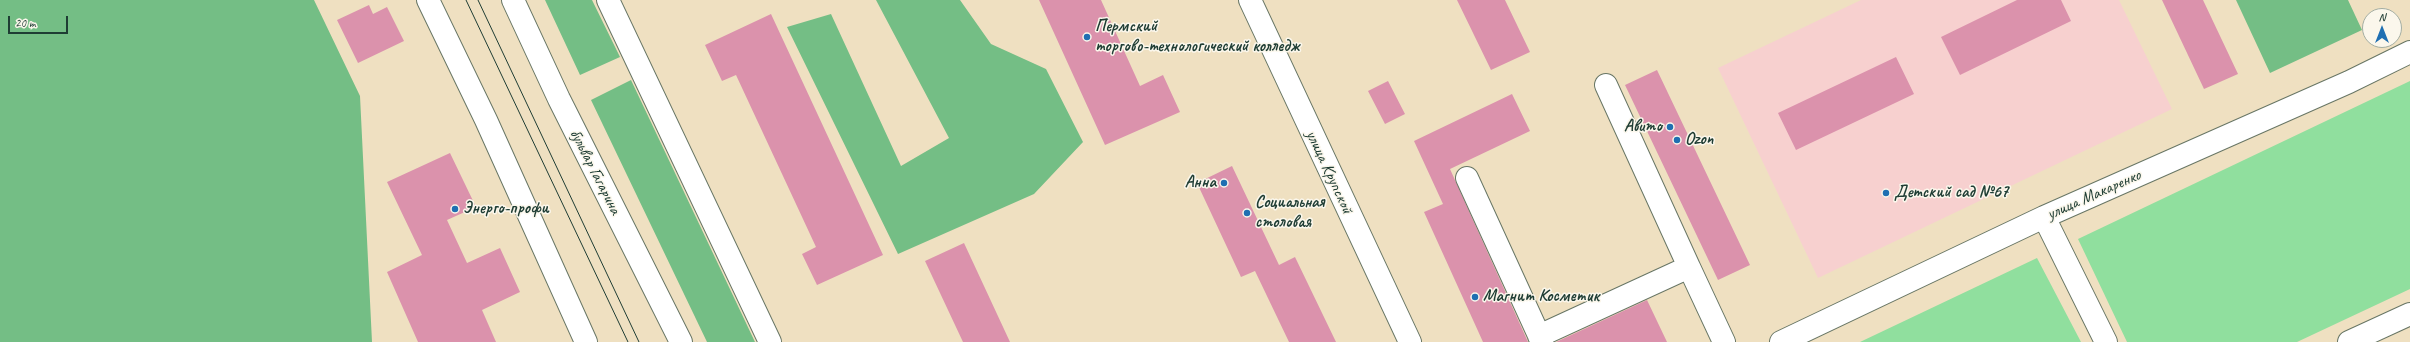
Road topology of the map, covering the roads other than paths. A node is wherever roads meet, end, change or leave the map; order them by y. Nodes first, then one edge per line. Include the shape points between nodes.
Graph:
1 (428, 0) edge
2 (513, 0) edge
3 (608, 0) edge
4 (1250, 0) edge
5 (2410, 52) edge
6 (1606, 85) dead end
7 (1467, 178) dead end
8 (2044, 217) junction
9 (1689, 267) junction
10 (2410, 314) edge
11 (1540, 339) edge
12 (586, 342) edge
13 (681, 342) edge
14 (770, 342) edge
15 (1410, 342) edge
16 (1724, 342) edge
17 (1781, 342) edge
18 (2106, 342) edge
19 (2349, 342) edge

1 - 12 street via 486,120
2 - 13 street, бульвар Гагарина via 559,99
3 - 14 street
4 - 15 street, улица Крупской
5 - 8 street, улица Макаренко via 2349,82
6 - 9 street
7 - 11 street
8 - 17 street, улица Макаренко
8 - 18 street
9 - 11 street
9 - 16 street
10 - 19 street

